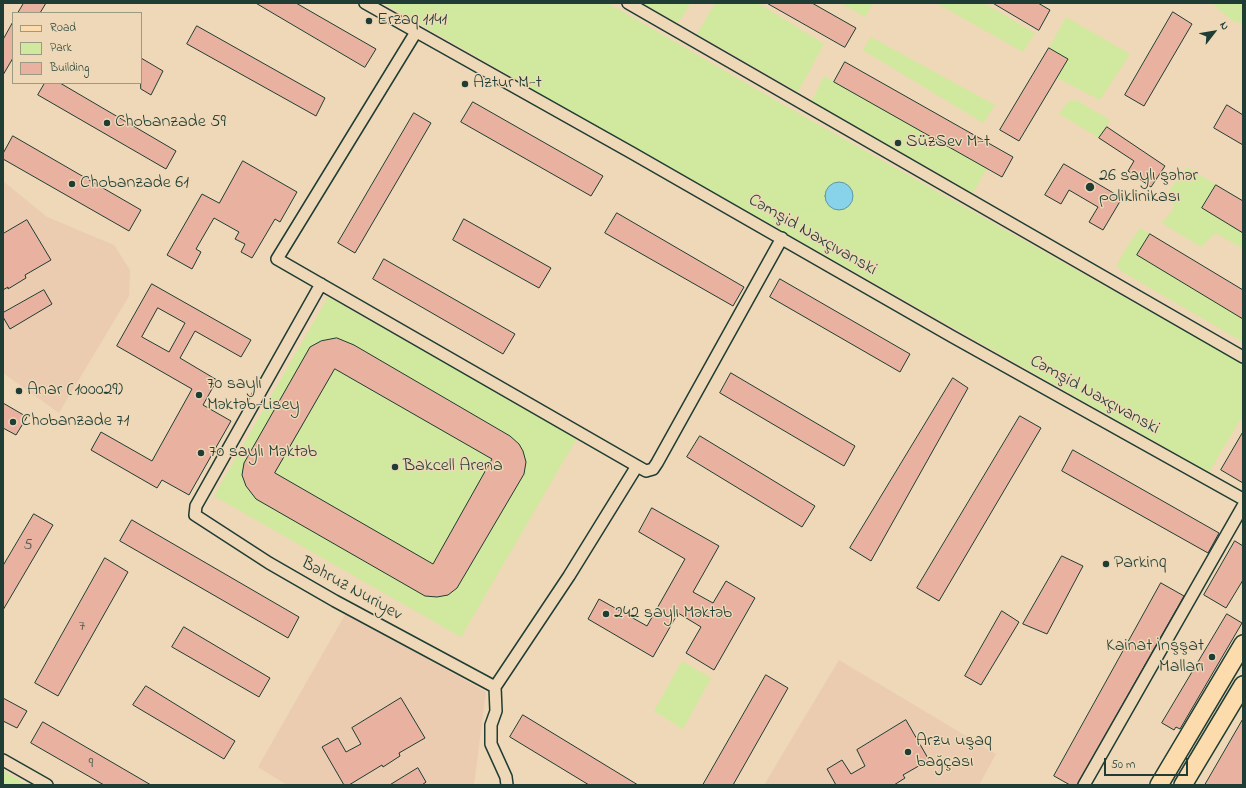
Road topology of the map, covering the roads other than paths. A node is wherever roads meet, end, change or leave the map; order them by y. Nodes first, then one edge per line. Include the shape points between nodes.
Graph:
1 (365, 3) edge
2 (628, 3) edge
3 (416, 32) junction
4 (782, 238) junction
5 (321, 284) junction
6 (1243, 357) edge
7 (636, 466) junction
8 (1243, 499) edge
9 (1243, 506) edge
10 (1243, 644) edge
11 (1243, 685) edge
12 (495, 687) junction
13 (3, 760) edge
14 (47, 785) edge
15 (507, 785) edge
16 (1084, 785) edge
17 (1159, 785) edge
18 (1183, 785) edge

1 - 3 street, Cəmşid Naxçıvanski
2 - 6 street
3 - 4 street, Cəmşid Naxçıvanski
3 - 5 street via 277,258
4 - 7 street via 657,463 653,469 646,471
4 - 8 street, Cəmşid Naxçıvanski
5 - 7 street
5 - 12 street, Bəhruz Nuriyev via 196,506 196,515 315,590
7 - 12 street via 569,576
9 - 16 street
10 - 17 main road
11 - 18 main road
12 - 15 street via 496,711 491,725 491,744
13 - 14 street

